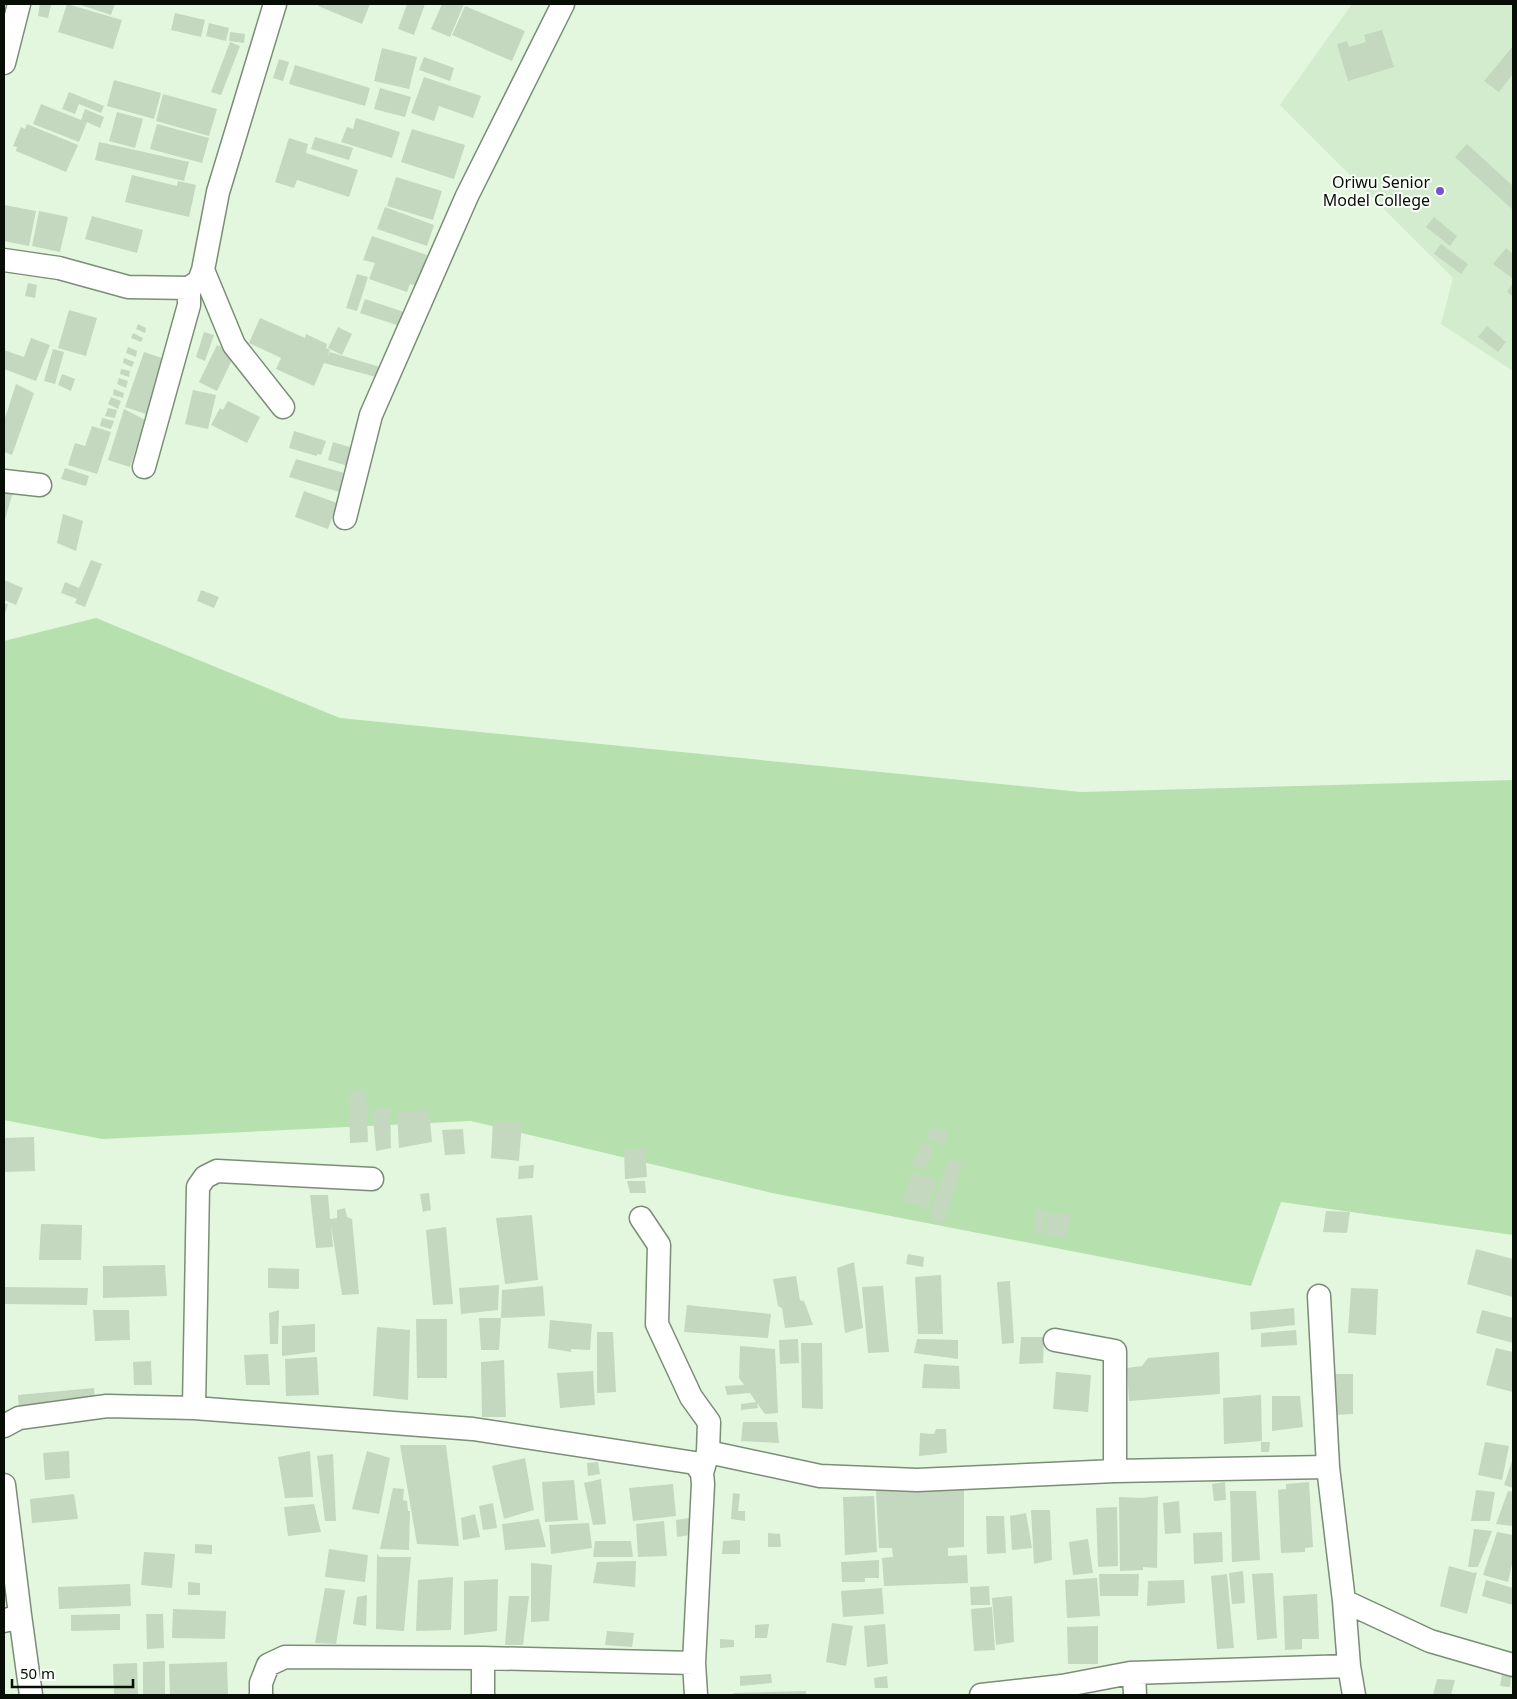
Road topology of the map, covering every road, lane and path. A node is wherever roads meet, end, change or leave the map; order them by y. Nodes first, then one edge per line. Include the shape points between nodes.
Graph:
1 (19, 4) edge
2 (275, 4) edge
3 (563, 4) edge
4 (4, 63) edge
5 (4, 260) edge
6 (203, 270) junction
7 (189, 288) junction
8 (282, 407) dead end
9 (144, 467) dead end
10 (4, 481) edge
11 (40, 485) dead end
12 (345, 518) dead end
13 (372, 1179) dead end
14 (641, 1218) dead end
15 (1320, 1296) dead end
16 (1055, 1340) dead end
17 (194, 1408) junction
18 (4, 1424) edge
19 (705, 1462) junction
20 (1328, 1468) junction
21 (1115, 1471) junction
22 (4, 1485) edge
23 (1344, 1601) junction
24 (12, 1618) edge
25 (483, 1658) junction
26 (694, 1663) junction
27 (1513, 1664) edge
28 (1349, 1666) junction
29 (1134, 1673) junction
30 (31, 1695) edge
31 (261, 1695) edge
32 (483, 1695) edge
33 (696, 1695) edge
34 (981, 1695) edge
35 (1135, 1695) edge
36 (1354, 1695) edge

1 - 4 street
2 - 6 street via 218,192
3 - 12 street via 468,196 371,415
5 - 7 street via 59,268 128,287
6 - 7 street via 199,281
6 - 8 street via 234,345
7 - 9 street via 189,305
10 - 11 street
13 - 17 street via 217,1170 205,1177 198,1188
14 - 19 street via 659,1245 657,1324 690,1398 709,1422
15 - 20 street
16 - 21 street via 1115,1351
17 - 18 street via 107,1406 19,1418
17 - 19 street via 473,1429
19 - 21 street via 820,1476 917,1480
19 - 26 street
20 - 21 street
20 - 23 street
22 - 24 street
23 - 27 street via 1430,1641
23 - 28 street
24 - 30 street
25 - 26 street
25 - 31 street via 286,1657 268,1665 261,1683
25 - 32 street
26 - 33 street
28 - 29 street
28 - 36 street
29 - 34 street via 1062,1686
29 - 35 street

